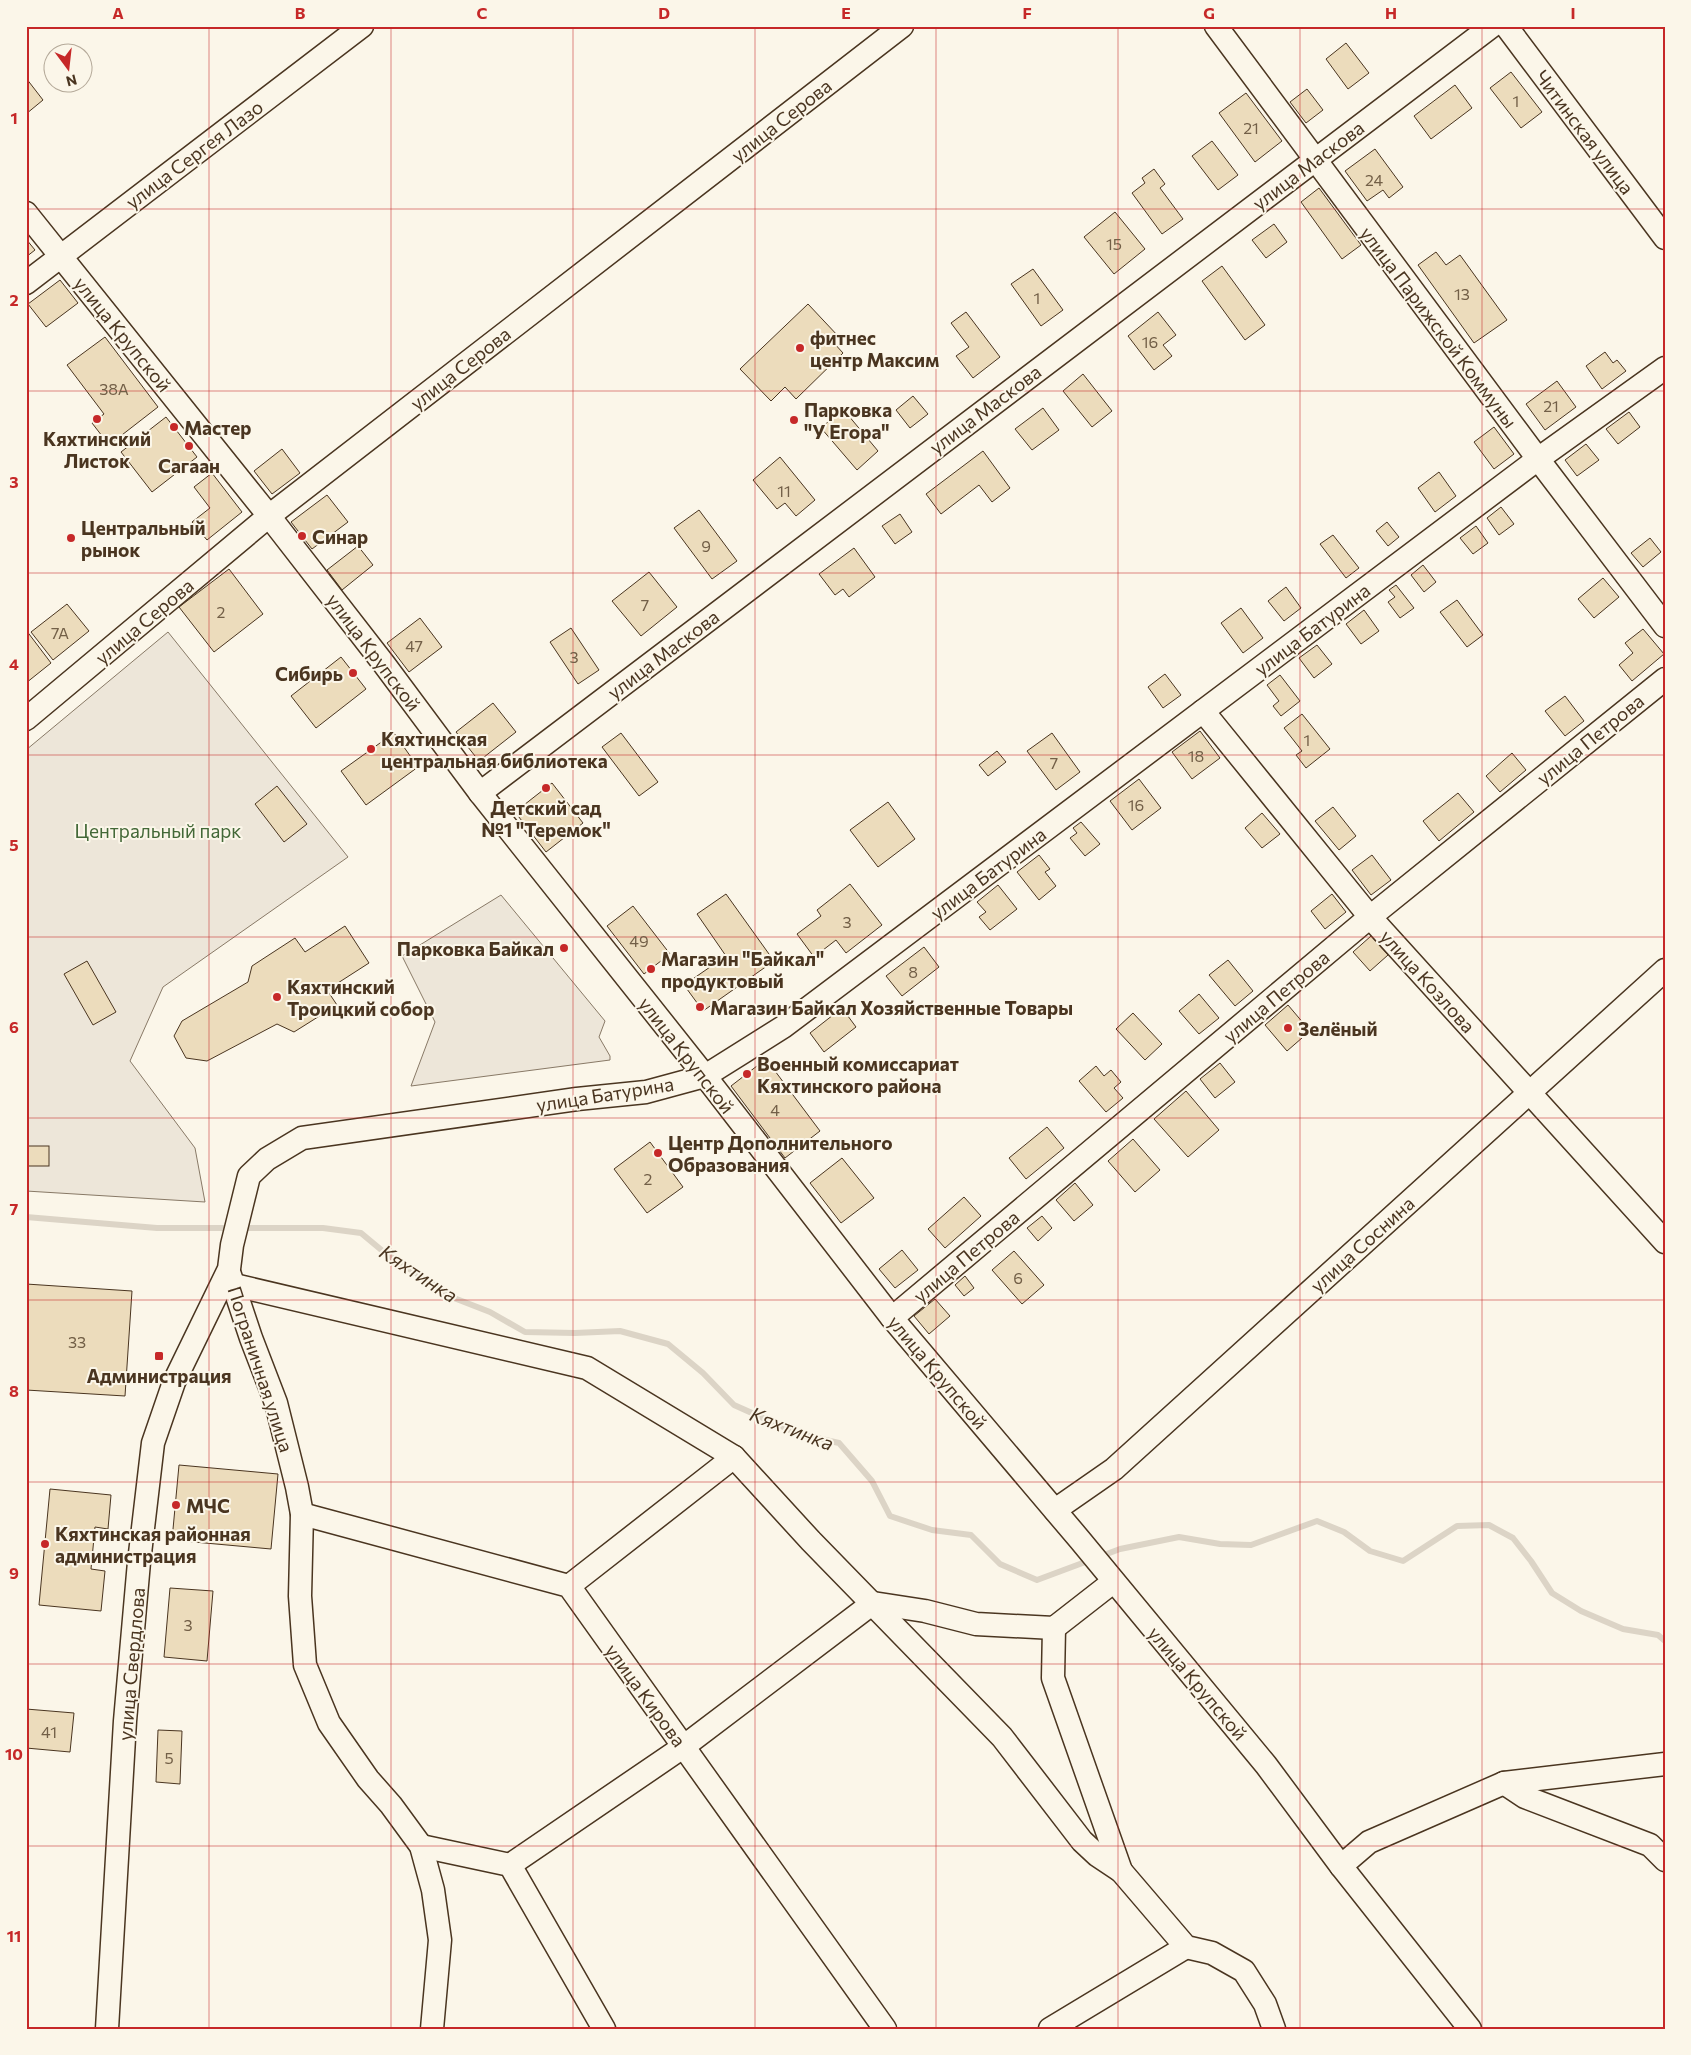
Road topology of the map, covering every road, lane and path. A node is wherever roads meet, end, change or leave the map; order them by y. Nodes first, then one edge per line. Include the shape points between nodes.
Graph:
1 (362, 26) edge
2 (902, 26) edge
3 (1216, 26) edge
4 (1492, 26) edge
5 (1506, 26) edge
6 (1314, 160) junction
7 (26, 213) edge
8 (1665, 238) edge
9 (61, 256) junction
10 (26, 283) edge
11 (1665, 368) edge
12 (1538, 459) junction
13 (269, 516) junction
14 (1665, 626) edge
15 (1665, 679) edge
16 (1203, 711) junction
17 (26, 719) edge
18 (480, 793) junction
19 (1370, 917) junction
20 (1665, 970) edge
21 (705, 1076) junction
22 (1530, 1092) junction
23 (243, 1197) joint
24 (1665, 1242) edge
25 (231, 1277) junction
26 (892, 1318) junction
27 (734, 1457) junction
28 (1055, 1510) junction
29 (302, 1514) junction
30 (1113, 1582) junction
31 (568, 1586) junction
32 (873, 1603) junction
33 (1054, 1628) junction
34 (684, 1747) junction
35 (1665, 1764) edge
36 (1504, 1783) junction
37 (421, 1846) junction
38 (1665, 1860) edge
39 (510, 1865) junction
40 (1341, 1866) junction
41 (1121, 1871) junction
42 (1186, 1947) junction
43 (107, 2029) edge
44 (432, 2029) edge
45 (604, 2029) edge
46 (885, 2029) edge
47 (1050, 2029) edge
48 (1274, 2029) edge
49 (1470, 2029) edge

1 - 9 street, улица Сергея Лазо
2 - 13 street, улица Серова
3 - 6 street, улица Парижской Коммуны
4 - 6 street, улица Маскова
5 - 8 street, Читинская улица
6 - 12 street, улица Парижской Коммуны
6 - 18 street, улица Маскова
7 - 9 street, улица Крупской
9 - 10 street, улица Сергея Лазо
9 - 13 street, улица Крупской
11 - 12 street, улица Батурина
12 - 14 street, улица Парижской Коммуны
12 - 16 street, улица Батурина
13 - 17 street, улица Серова
13 - 18 street, улица Крупской
15 - 19 street, улица Петрова
16 - 19 street, улица Козлова
16 - 21 street, улица Батурина via 783,1027
18 - 21 street, улица Крупской
19 - 22 street, улица Козлова
19 - 26 street, улица Петрова
20 - 22 street, улица Соснина
21 - 23 street, улица Батурина via 646,1092 302,1138 267,1159 249,1176
21 - 26 street, улица Крупской
22 - 24 street, улица Козлова
22 - 28 street, улица Соснина via 1114,1469
23 - 25 street, улица Свердлова via 232,1245
25 - 27 street via 587,1368
25 - 29 street, Пограничная улица via 276,1403
25 - 43 street, улица Свердлова via 174,1382 154,1443 139,1562 125,1721
26 - 28 street, улица Крупской
27 - 31 street
27 - 32 street
28 - 30 street, улица Крупской
29 - 31 street
29 - 37 street, Пограничная улица via 300,1596 305,1665 329,1723
30 - 33 street
30 - 40 street, улица Крупской via 1266,1764
31 - 34 street, улица Кирова
32 - 33 street via 925,1611 976,1624
32 - 34 street
32 - 41 street via 1002,1738 1082,1841 1097,1856
33 - 41 street via 1053,1678
34 - 39 street
34 - 46 street, улица Кирова
35 - 36 street
36 - 38 street via 1525,1797 1650,1845
36 - 40 street via 1369,1842
37 - 39 street
37 - 44 street, Пограничная улица via 433,1890 440,1940
39 - 45 street
40 - 49 street, улица Крупской
41 - 42 street
42 - 47 street
42 - 48 street via 1212,1953 1244,1971 1265,2004

